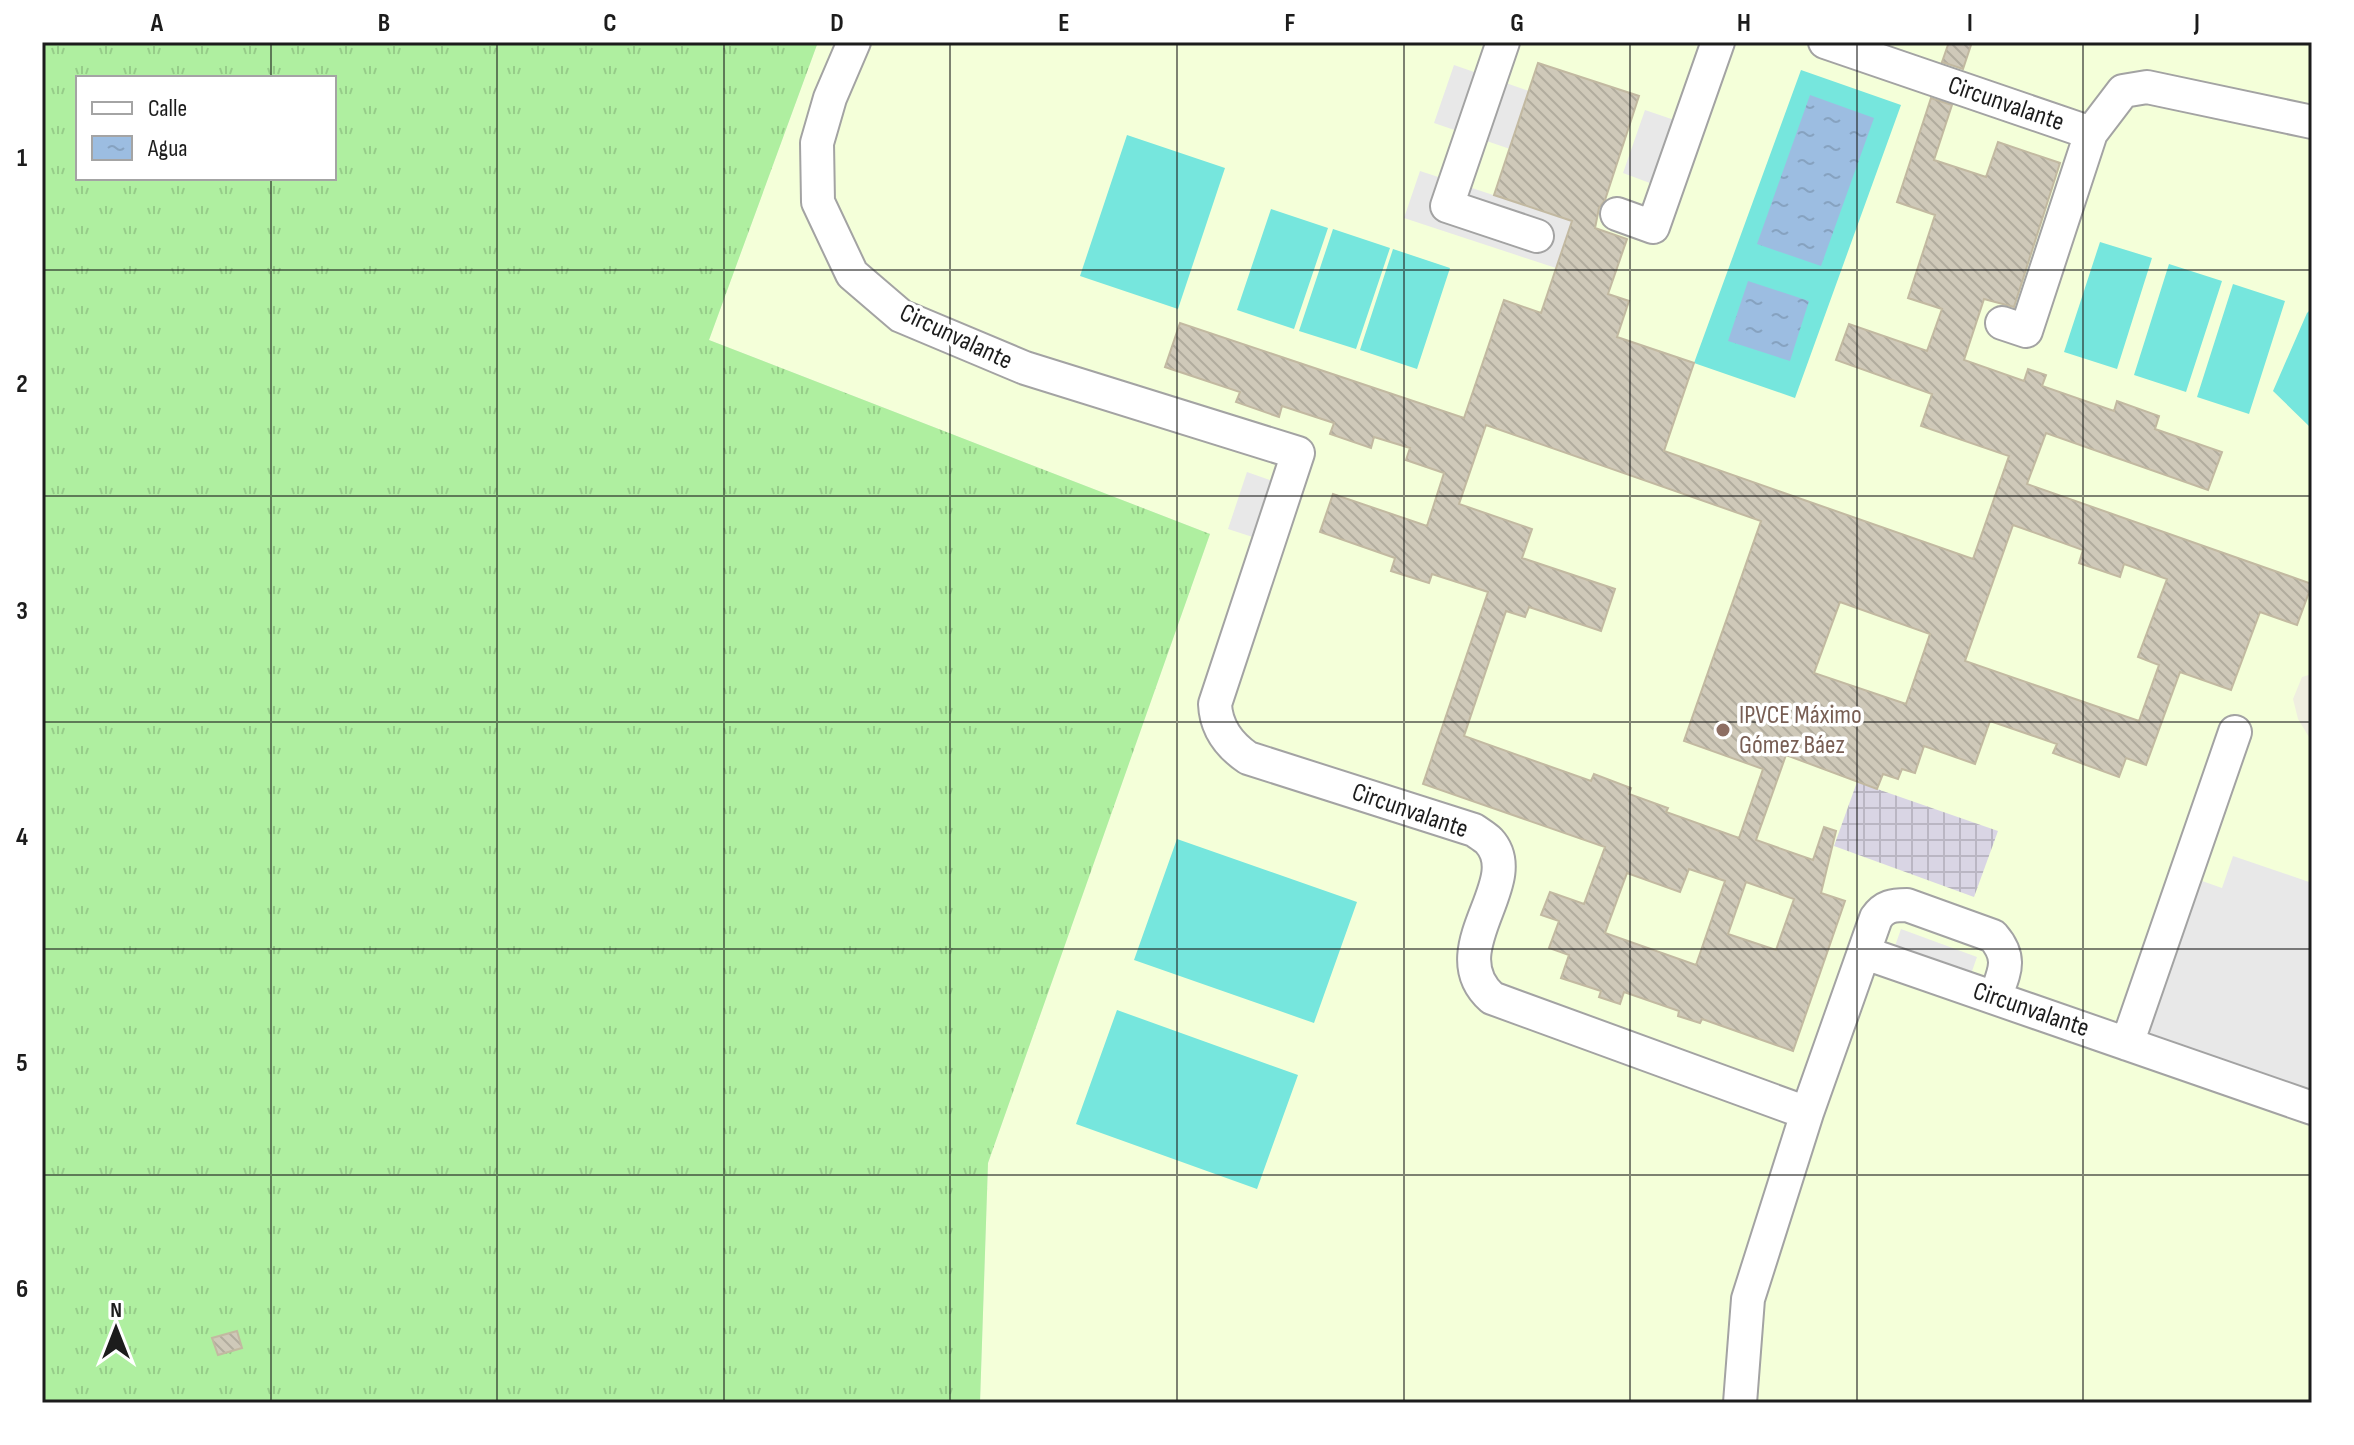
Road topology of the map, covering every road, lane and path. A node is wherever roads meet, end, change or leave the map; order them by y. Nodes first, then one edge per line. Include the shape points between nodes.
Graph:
1 (854, 42) edge
2 (1503, 42) edge
3 (1718, 42) edge
4 (1825, 42) edge
5 (2312, 122) edge
6 (2091, 133) junction
7 (1617, 214) dead end
8 (1537, 236) dead end
9 (2002, 323) dead end
10 (2235, 732) dead end
11 (1865, 953) junction
12 (1995, 998) junction
13 (2127, 1044) junction
14 (2312, 1108) edge
15 (1807, 1113) junction
16 (1740, 1403) edge

1 - 15 street, Circunvalante via 817,143 818,202 852,274 901,316 1025,368 1298,453 1215,704 1216,720 1233,748 1248,758 1474,830 1490,842 1498,861 1496,883 1472,969 1479,987 1492,998
2 - 8 street via 1447,206
3 - 7 street via 1653,227
4 - 6 street, Circunvalante
5 - 6 street, Circunvalante via 2147,87 2123,91
6 - 9 street via 2026,331
10 - 13 street
11 - 12 street, Circunvalante
11 - 12 street via 1882,910 1907,905 1993,936 2005,956
11 - 15 street
12 - 13 street, Circunvalante
13 - 14 street, Circunvalante
15 - 16 street via 1748,1299

